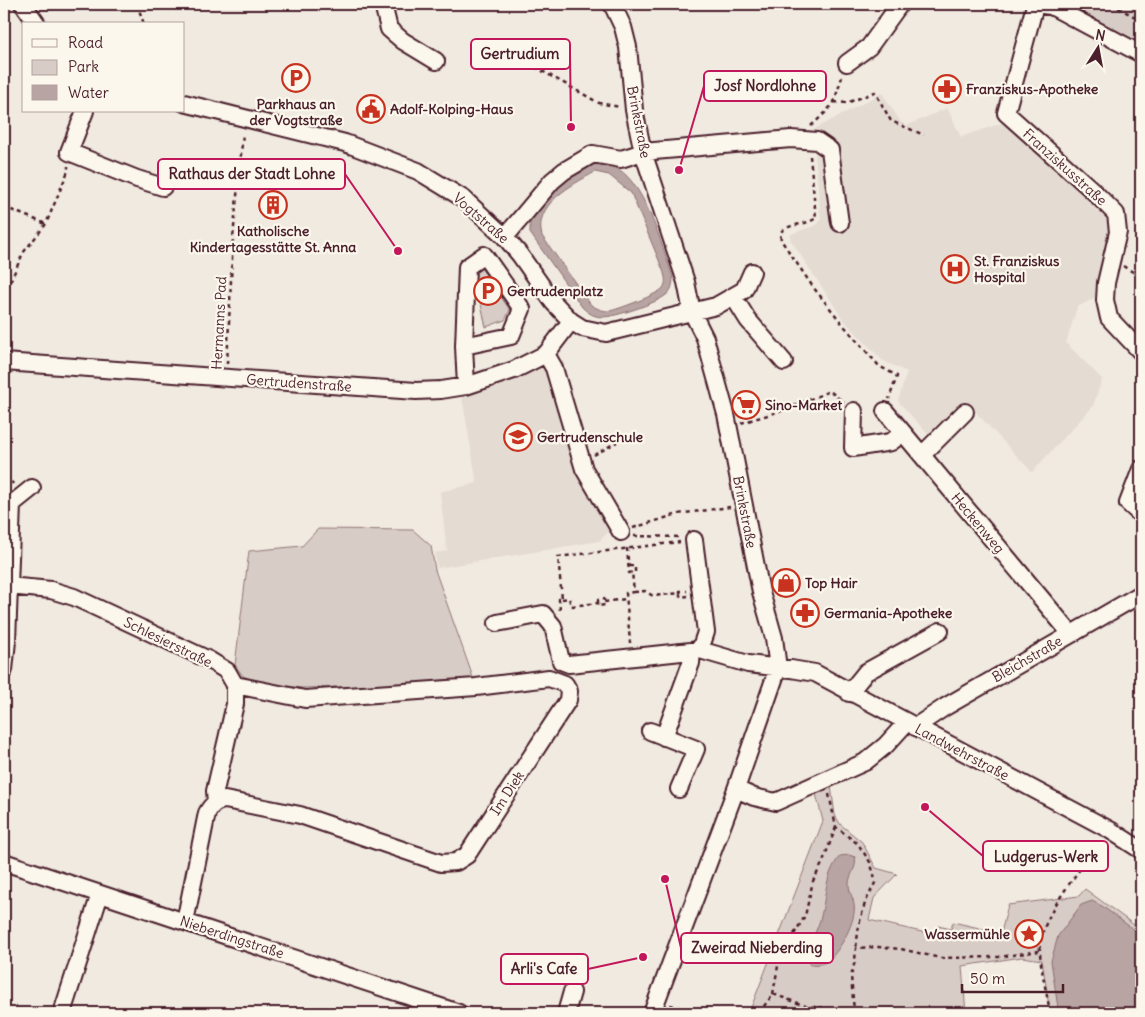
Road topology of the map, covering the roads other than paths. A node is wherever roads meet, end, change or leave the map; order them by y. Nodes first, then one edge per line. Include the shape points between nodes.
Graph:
1 (23, 4) edge
2 (383, 4) edge
3 (612, 4) edge
4 (1035, 4) edge
5 (893, 5) edge
6 (36, 22) edge
7 (1141, 54) edge
8 (436, 61) dead end
9 (847, 63) road end
10 (185, 103) edge
11 (85, 112) edge
12 (643, 152) junction
13 (163, 187) dead end
14 (840, 223) dead end
15 (504, 237) junction
16 (752, 272) dead end
17 (733, 296) junction
18 (692, 312) junction
19 (571, 321) junction
20 (464, 346) junction
21 (1141, 352) edge
22 (546, 354) junction
23 (4, 362) edge
24 (784, 362) dead end
25 (466, 386) junction
26 (854, 411) road end
27 (885, 411) road end
28 (965, 412) dead end
29 (903, 433) junction
30 (922, 455) junction
31 (1141, 469) edge
32 (32, 488) dead end
33 (1141, 515) edge
34 (621, 532) road end
35 (694, 540) road end
36 (8, 586) junction
37 (1141, 594) edge
38 (497, 623) dead end
39 (940, 632) dead end
40 (1071, 634) junction
41 (696, 650) junction
42 (565, 662) junction
43 (778, 668) junction
44 (4, 670) edge
45 (565, 684) junction
46 (234, 685) junction
47 (849, 693) junction
48 (910, 725) junction
49 (736, 788) junction
50 (679, 789) dead end
51 (216, 802) junction
52 (1141, 850) edge
53 (4, 862) edge
54 (100, 894) junction
55 (186, 922) junction
56 (572, 992) dead end
57 (654, 1007) edge
58 (62, 1013) edge
59 (459, 1013) edge
60 (566, 1013) edge

1 - 6 street
2 - 8 street via 389,29
3 - 12 street, Brinkstraße via 628,47 634,110
4 - 7 street via 1051,6
4 - 21 street, Franziskusstraße via 1006,113 1116,214 1118,232 1106,283 1109,318
5 - 9 street via 869,47
10 - 15 street, Vogtstraße via 345,142 418,171 464,199
11 - 13 street via 69,152
12 - 14 street via 791,139 817,141 830,150
12 - 15 street via 621,159 593,154 564,171
12 - 18 street, Brinkstraße via 686,282
15 - 19 street, Vogtstraße
16 - 17 street via 744,290
17 - 18 street, Vogtstraße via 716,306
17 - 24 street via 748,320
18 - 19 street, Vogtstraße via 606,332 582,328
18 - 43 street, Brinkstraße via 705,338 728,427
19 - 22 street, Gertrudenstraße
20 - 20 street via 467,267 484,255 522,309 511,336
20 - 25 street
22 - 25 street, Gertrudenstraße via 514,370
22 - 34 street via 554,368 589,480
23 - 25 street, Gertrudenstraße via 416,391
26 - 29 street via 853,448 891,442
27 - 29 street, Heckenweg
28 - 30 street
29 - 30 street, Heckenweg
30 - 40 street, Heckenweg
31 - 33 street via 1128,503
32 - 36 street via 12,504
35 - 41 street via 694,592 706,632
36 - 44 street
36 - 46 street, Schlesierstraße via 52,590 74,597 209,660 227,671
37 - 40 street, Bleichstraße
38 - 42 street via 544,614 553,626
39 - 47 street via 866,672
40 - 48 street, Bleichstraße
41 - 42 street
41 - 43 street, Landwehrstraße via 748,664
41 - 50 street via 657,734 696,749
42 - 45 street, Im Diek
43 - 47 street, Landwehrstraße via 815,674
43 - 49 street, Brinkstraße
45 - 46 street via 549,678 476,687 305,699
45 - 51 street, Im Diek via 569,691 568,700 466,855 456,862 441,863 300,814 225,800
46 - 51 street via 235,704 214,791
47 - 48 street, Landwehrstraße
48 - 49 street, Bleichstraße via 865,762 776,802
48 - 52 street, Landwehrstraße via 1110,830
49 - 57 street, Brinkstraße
51 - 55 street via 207,813
53 - 54 street, Nieberdingstraße
54 - 55 street, Nieberdingstraße
54 - 58 street
55 - 59 street, Nieberdingstraße
56 - 60 street

